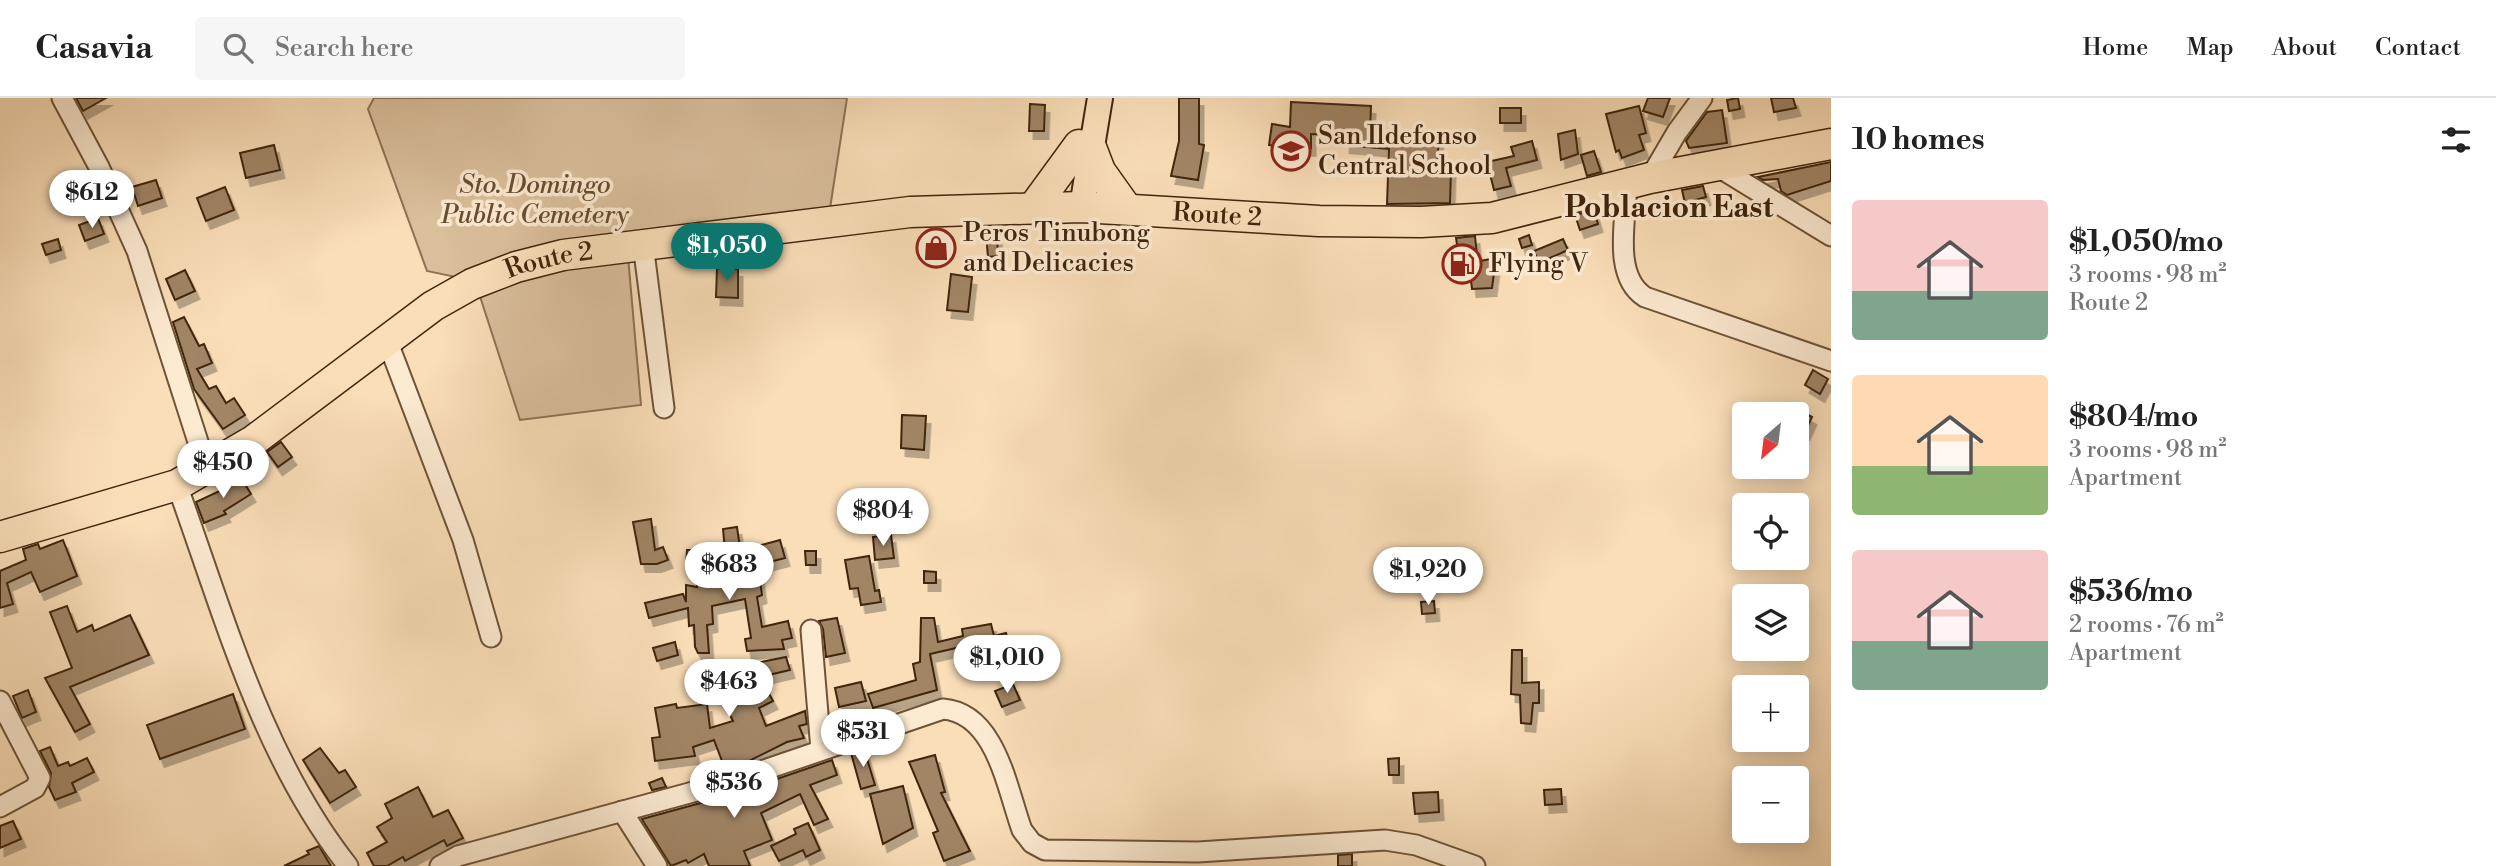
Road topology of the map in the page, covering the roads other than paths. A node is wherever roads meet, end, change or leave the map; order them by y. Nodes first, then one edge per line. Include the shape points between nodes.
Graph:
1 (62, 98) edge
2 (1087, 98) edge
3 (1100, 98) edge
4 (1702, 98) edge
5 (1831, 144) edge
6 (1085, 145) junction
7 (1715, 165) junction
8 (1638, 181) junction
9 (1077, 207) junction
10 (1032, 208) junction
11 (1128, 209) junction
12 (1831, 236) edge
13 (643, 244) junction
14 (387, 340) junction
15 (1831, 361) edge
16 (664, 408) dead end
17 (207, 470) junction
18 (177, 485) junction
19 (0, 537) edge
20 (811, 630) dead end
21 (491, 637) dead end
22 (0, 701) edge
23 (821, 750) junction
24 (0, 807) edge
25 (622, 811) junction
26 (348, 866) edge
27 (440, 866) edge
28 (657, 866) edge
29 (1475, 866) edge

1 - 17 street via 137,251
2 - 6 main road
3 - 6 main road
4 - 8 street
5 - 7 highway, Route 2
6 - 9 main road
6 - 10 highway
6 - 11 highway
7 - 8 highway, Route 2
7 - 12 street
8 - 11 highway, Route 2 via 1510,215 1455,221 1319,221
8 - 15 street via 1625,269 1634,290 1645,298
9 - 10 highway, Route 2
9 - 11 highway, Route 2
10 - 13 highway, Route 2 via 910,212
13 - 14 highway, Route 2 via 516,267 433,306
13 - 16 street
14 - 17 highway, Route 2
14 - 21 street via 463,540
17 - 18 highway, Route 2
18 - 19 highway, Route 2
18 - 26 street via 260,711 291,778 323,834
20 - 23 street
22 - 24 street via 40,778 35,788
23 - 25 street via 726,783
23 - 29 street via 943,709 957,710 985,733 1022,830 1045,850 1198,852 1385,840 1436,850
25 - 27 street via 458,856
25 - 28 street

